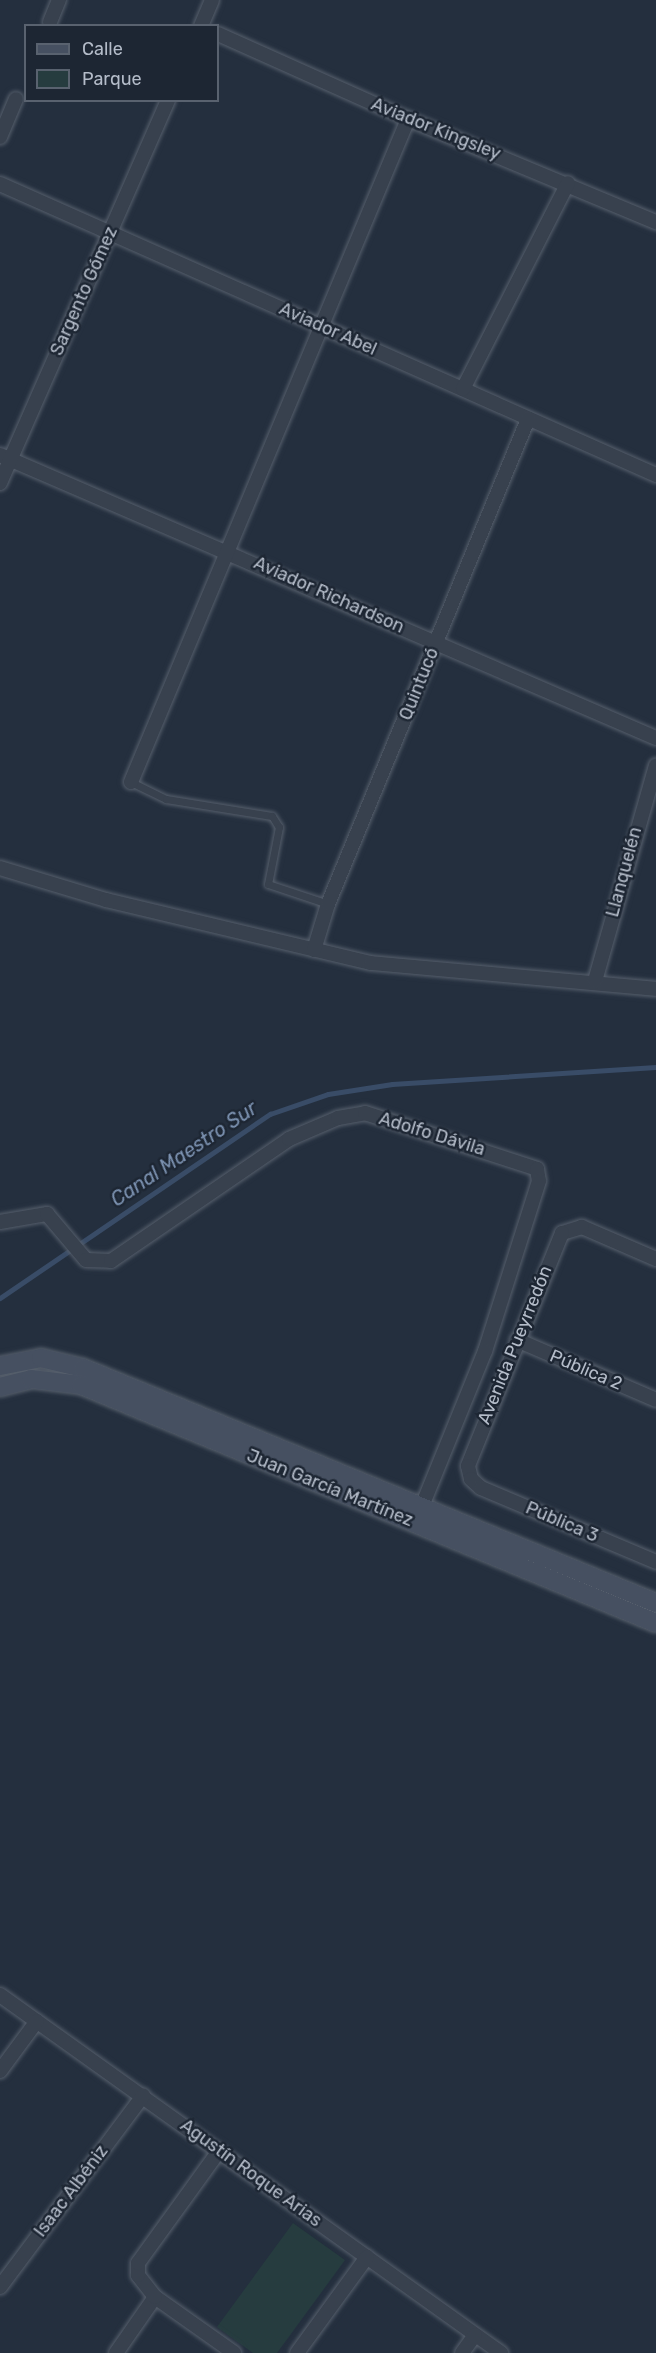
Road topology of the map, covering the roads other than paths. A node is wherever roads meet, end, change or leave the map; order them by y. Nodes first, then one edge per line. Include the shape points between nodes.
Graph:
1 (59, 0) edge
2 (212, 0) edge
3 (50, 22) dead end
4 (202, 24) edge
5 (219, 34) edge
6 (16, 99) dead end
7 (167, 102) edge
8 (408, 119) junction
9 (0, 137) edge
10 (568, 183) junction
11 (0, 184) edge
12 (656, 222) edge
13 (110, 231) junction
14 (321, 326) junction
15 (463, 389) junction
16 (528, 419) junction
17 (5, 458) edge
18 (656, 474) edge
19 (0, 483) edge
20 (228, 551) junction
21 (435, 642) junction
22 (656, 738) edge
23 (656, 765) edge
24 (131, 782) joint
25 (0, 868) edge
26 (328, 904) junction
27 (314, 950) junction
28 (596, 981) junction
29 (656, 989) edge
30 (0, 1222) edge
31 (656, 1259) edge
32 (517, 1340) junction
33 (0, 1366) edge
34 (0, 1387) edge
35 (656, 1400) edge
36 (471, 1479) joint
37 (423, 1504) junction
38 (656, 1562) edge
39 (656, 1603) edge
40 (656, 1623) edge
41 (0, 1995) edge
42 (37, 2021) junction
43 (0, 2072) edge
44 (143, 2096) junction
45 (219, 2151) junction
46 (367, 2257) junction
47 (0, 2287) edge
48 (155, 2297) junction
49 (475, 2335) junction
50 (116, 2353) edge
51 (234, 2353) edge
52 (297, 2353) edge
53 (462, 2353) edge
54 (501, 2353) edge

1 - 3 street
2 - 4 street
5 - 8 street, Aviador Kingsley
6 - 9 street
7 - 13 street, Sargento Gómez
8 - 10 street, Aviador Kingsley
8 - 14 street
10 - 12 street, Aviador Kingsley
10 - 15 street
11 - 13 street, Aviador Abel
13 - 14 street, Aviador Abel
13 - 17 street, Sargento Gómez
14 - 15 street, Aviador Abel
14 - 20 street
15 - 16 street, Aviador Abel
16 - 18 street, Aviador Abel
16 - 21 street, Quintucó
17 - 19 street, Sargento Gómez
17 - 20 street, Aviador Richardson
20 - 21 street, Aviador Richardson
20 - 24 street
21 - 22 street, Aviador Richardson
21 - 26 street, Quintucó
23 - 28 street, Llanquelén
24 - 26 lane via 166,799 272,816 279,827 268,884
25 - 27 street via 55,887
26 - 27 street, Quintucó
27 - 28 street via 428,970
28 - 29 street
30 - 37 street, Adolfo Dávila via 47,1214 79,1254 97,1264 111,1261 289,1139 338,1118 365,1113 537,1168 539,1181 485,1351
31 - 32 street, Avenida Pueyrredón via 582,1227 566,1230 558,1237
32 - 35 street, Pública 2
32 - 36 street, Avenida Pueyrredón via 470,1458
33 - 37 main road, Juan García Martínez via 41,1358 83,1368
34 - 40 main road, Juan García Martínez via 31,1379 81,1385
36 - 38 street, Pública 3 via 488,1491
37 - 39 main road, Juan García Martínez
41 - 42 street, Agustín Roque Arias
42 - 43 street
42 - 44 street, Agustín Roque Arias
44 - 45 street, Agustín Roque Arias
44 - 47 street, Isaac Albéniz
45 - 46 street, Agustín Roque Arias
45 - 48 street via 138,2263 138,2275
46 - 49 street, Agustín Roque Arias
46 - 52 street
48 - 50 street
48 - 51 street
49 - 53 street
49 - 54 street, Agustín Roque Arias

